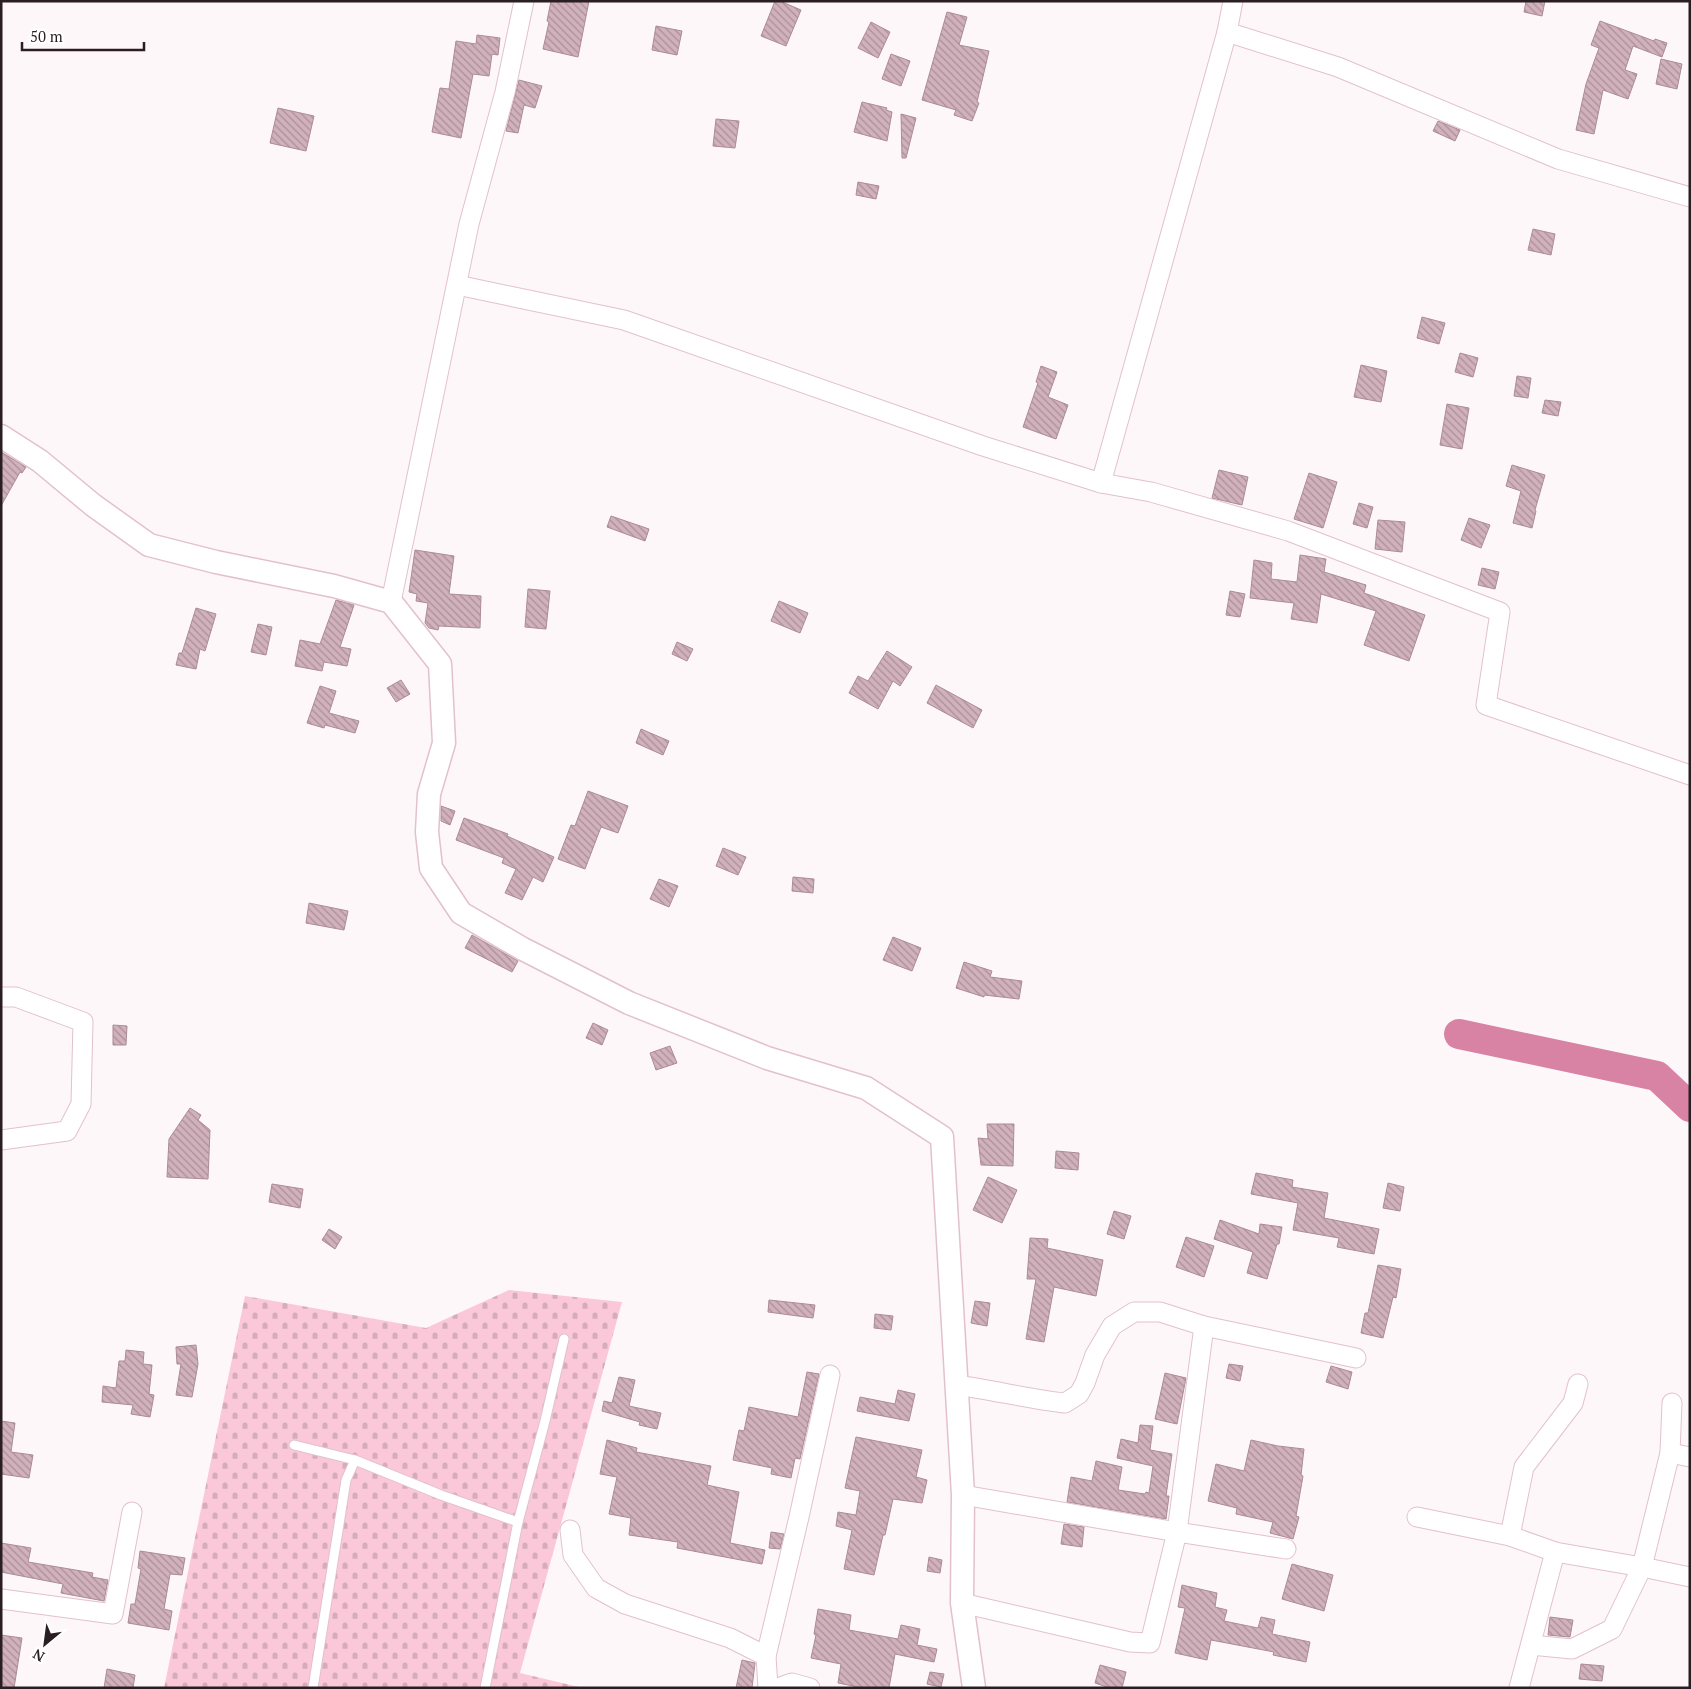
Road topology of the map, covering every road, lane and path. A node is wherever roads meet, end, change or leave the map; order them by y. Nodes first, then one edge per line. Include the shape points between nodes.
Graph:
1 (524, 1) edge
2 (1233, 1) edge
3 (1227, 32) junction
4 (1690, 197) edge
5 (458, 284) junction
6 (1, 436) edge
7 (1101, 483) junction
8 (391, 602) junction
9 (1690, 775) edge
10 (1, 997) edge
11 (1, 1140) edge
12 (1204, 1326) junction
13 (564, 1339) dead end
14 (1356, 1358) dead end
15 (830, 1375) dead end
16 (1578, 1384) dead end
17 (956, 1385) junction
18 (1672, 1403) dead end
19 (294, 1445) dead end
20 (1670, 1453) junction
21 (1690, 1457) edge
22 (355, 1460) junction
23 (963, 1494) junction
24 (132, 1512) dead end
25 (1417, 1517) dead end
26 (518, 1522) junction
27 (570, 1530) dead end
28 (1177, 1532) junction
29 (1510, 1536) junction
30 (1286, 1549) dead end
31 (1555, 1552) junction
32 (1642, 1567) junction
33 (1690, 1577) edge
34 (1, 1599) edge
35 (962, 1602) junction
36 (1531, 1645) junction
37 (766, 1656) junction
38 (314, 1688) edge
39 (485, 1688) edge
40 (768, 1688) edge
41 (778, 1688) edge
42 (810, 1688) edge
43 (974, 1688) edge
44 (1519, 1688) edge

1 - 5 street via 505,92 469,224
2 - 3 street
3 - 4 street via 1338,67 1558,159
3 - 7 street
5 - 7 street via 624,320 974,443
5 - 8 street
6 - 8 street via 40,461 149,545 334,586
7 - 9 street via 1151,492 1288,531 1500,612 1486,705
8 - 17 street via 440,664 444,742 429,794 427,832 431,868 461,913 629,1003 767,1058 866,1088 942,1137
10 - 11 street via 16,997 83,1022 81,1104 67,1131
12 - 14 street
12 - 17 street via 1160,1312 1134,1312 1112,1326 1095,1355 1079,1394 1065,1403
12 - 28 street
13 - 26 lane
15 - 37 street
16 - 29 street via 1573,1403 1524,1467
17 - 23 street
18 - 20 street
19 - 22 lane
20 - 21 street
20 - 32 street
22 - 26 lane
22 - 38 lane via 346,1480
23 - 28 street
23 - 35 street
24 - 34 street via 113,1614
25 - 29 street
26 - 39 lane
27 - 37 street via 573,1555 596,1588 625,1604 730,1638
28 - 30 street
28 - 35 street via 1150,1643 1130,1642
29 - 31 street
31 - 32 street
31 - 36 street
32 - 33 street
32 - 36 street via 1612,1629 1572,1648
35 - 43 street
36 - 44 street
37 - 40 street
41 - 42 street via 792,1683

